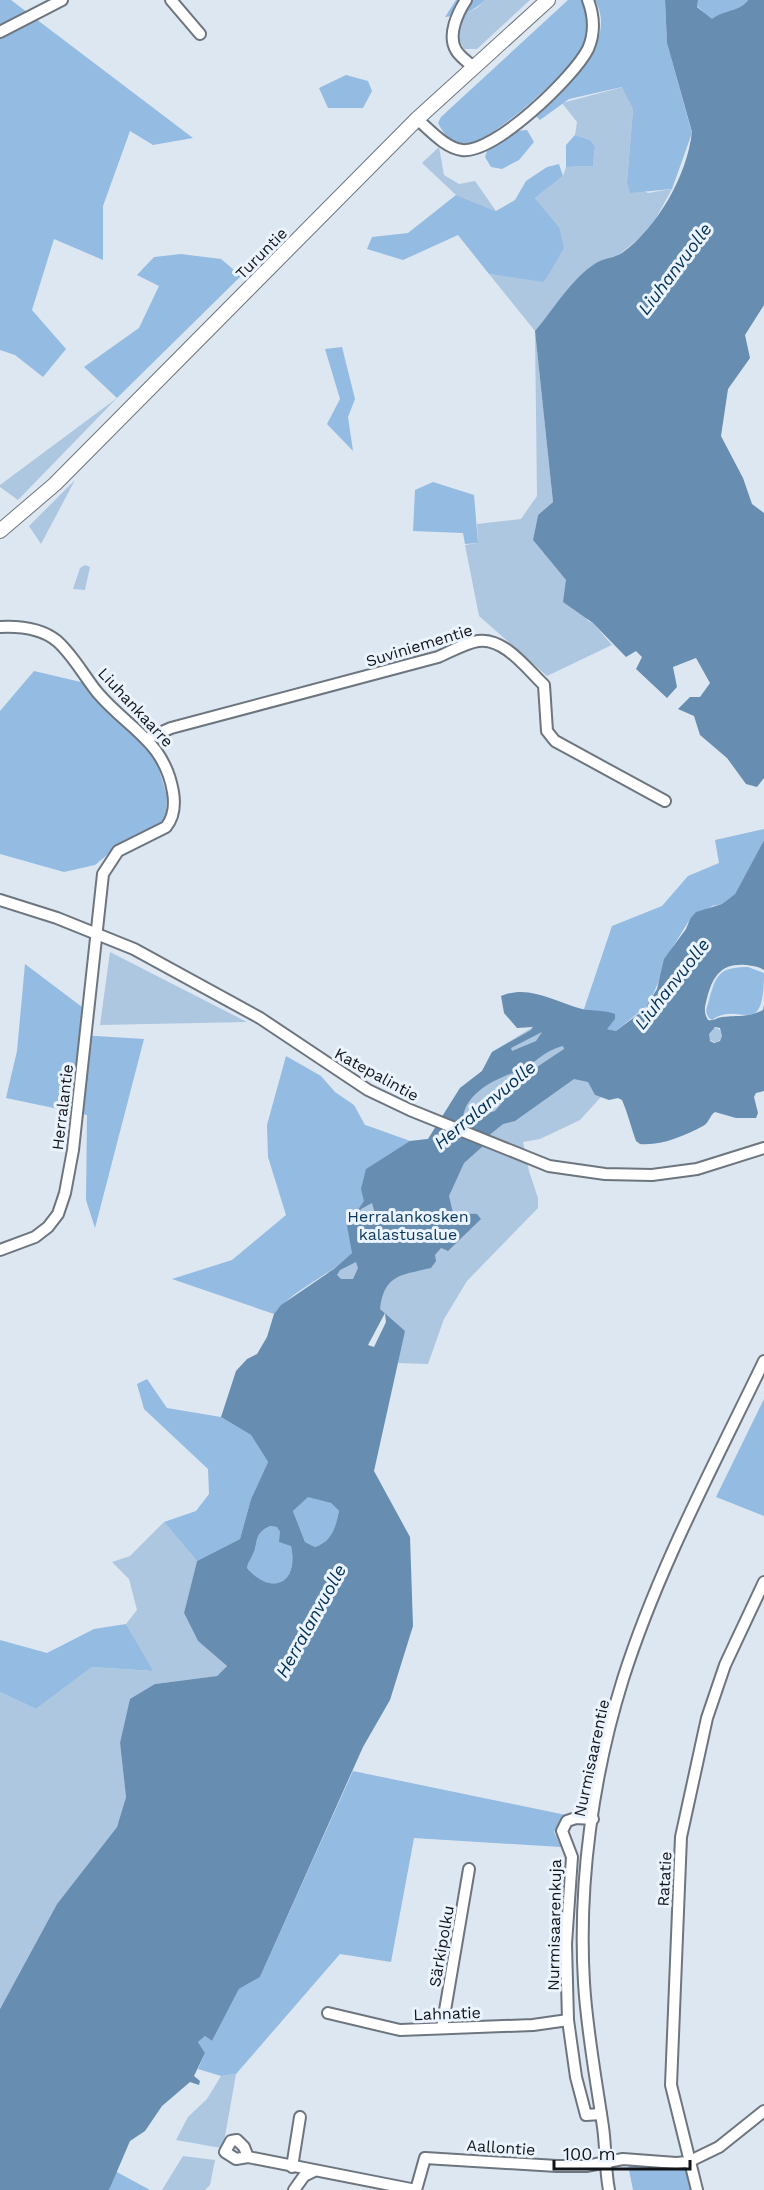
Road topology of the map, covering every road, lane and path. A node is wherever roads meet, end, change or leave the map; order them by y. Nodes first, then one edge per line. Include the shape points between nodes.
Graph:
1 (62, 0) edge
2 (171, 0) edge
3 (466, 0) edge
4 (548, 0) edge
5 (588, 0) edge
6 (0, 32) edge
7 (200, 34) dead end
8 (473, 67) junction
9 (417, 119) junction
10 (0, 531) edge
11 (0, 627) edge
12 (146, 739) junction
13 (665, 801) dead end
14 (0, 900) edge
15 (97, 933) junction
16 (764, 1148) edge
17 (0, 1250) edge
18 (764, 1361) edge
19 (764, 1582) edge
20 (593, 1819) junction
21 (469, 1869) dead end
22 (328, 2013) dead end
23 (568, 2020) junction
24 (442, 2028) junction
25 (764, 2111) edge
26 (601, 2114) junction
27 (300, 2117) dead end
28 (248, 2157) dead end
29 (607, 2161) junction
30 (688, 2162) junction
31 (292, 2167) junction
32 (314, 2171) junction
33 (294, 2190) edge
34 (416, 2190) edge
35 (609, 2190) edge
36 (696, 2190) edge

1 - 6 street
2 - 7 street
3 - 8 street via 456,22 454,42 456,50
4 - 8 main road, Turuntie
5 - 9 street via 593,30 581,60 524,119 489,145 458,150
8 - 9 main road, Turuntie
9 - 10 main road, Turuntie via 62,477
11 - 12 street, Liuhankaarre via 33,629 57,641 111,707
12 - 13 street, Suviniementie via 171,728 438,657 477,641 491,641 512,654 544,685 547,731 555,741
12 - 15 street, Liuhankaarre via 164,759 171,778 172,820 158,833 118,851 110,860 99,893
14 - 15 street, Katepalintie
15 - 16 street, Katepalintie via 176,970 260,1018 368,1090 549,1166 652,1175 697,1169
15 - 17 street, Herralantie via 65,1193 58,1214 48,1227 35,1237
18 - 20 street, Nurmisaarentie via 644,1620 610,1728
19 - 30 street, Ratatie via 725,1665 707,1718 681,1837 671,2085
20 - 23 street, Nurmisaarenkuja via 567,1821 562,1830 572,1857 566,1944
20 - 26 street, Nurmisaarentie via 585,1884 584,1981
21 - 24 street, Särkipolku
22 - 24 street, Lahnatie via 400,2030
23 - 24 street, Lahnatie
23 - 26 street, Nurmisaarenkuja via 586,2115
25 - 30 street via 719,2147
26 - 29 street, Nurmisaarentie
27 - 31 street
28 - 31 street
29 - 30 street
29 - 34 street, Aallontie via 557,2166 425,2158
29 - 35 street, Nurmisaarentie
30 - 36 street, Ratatie
31 - 32 street
32 - 33 street via 304,2176
32 - 34 street

